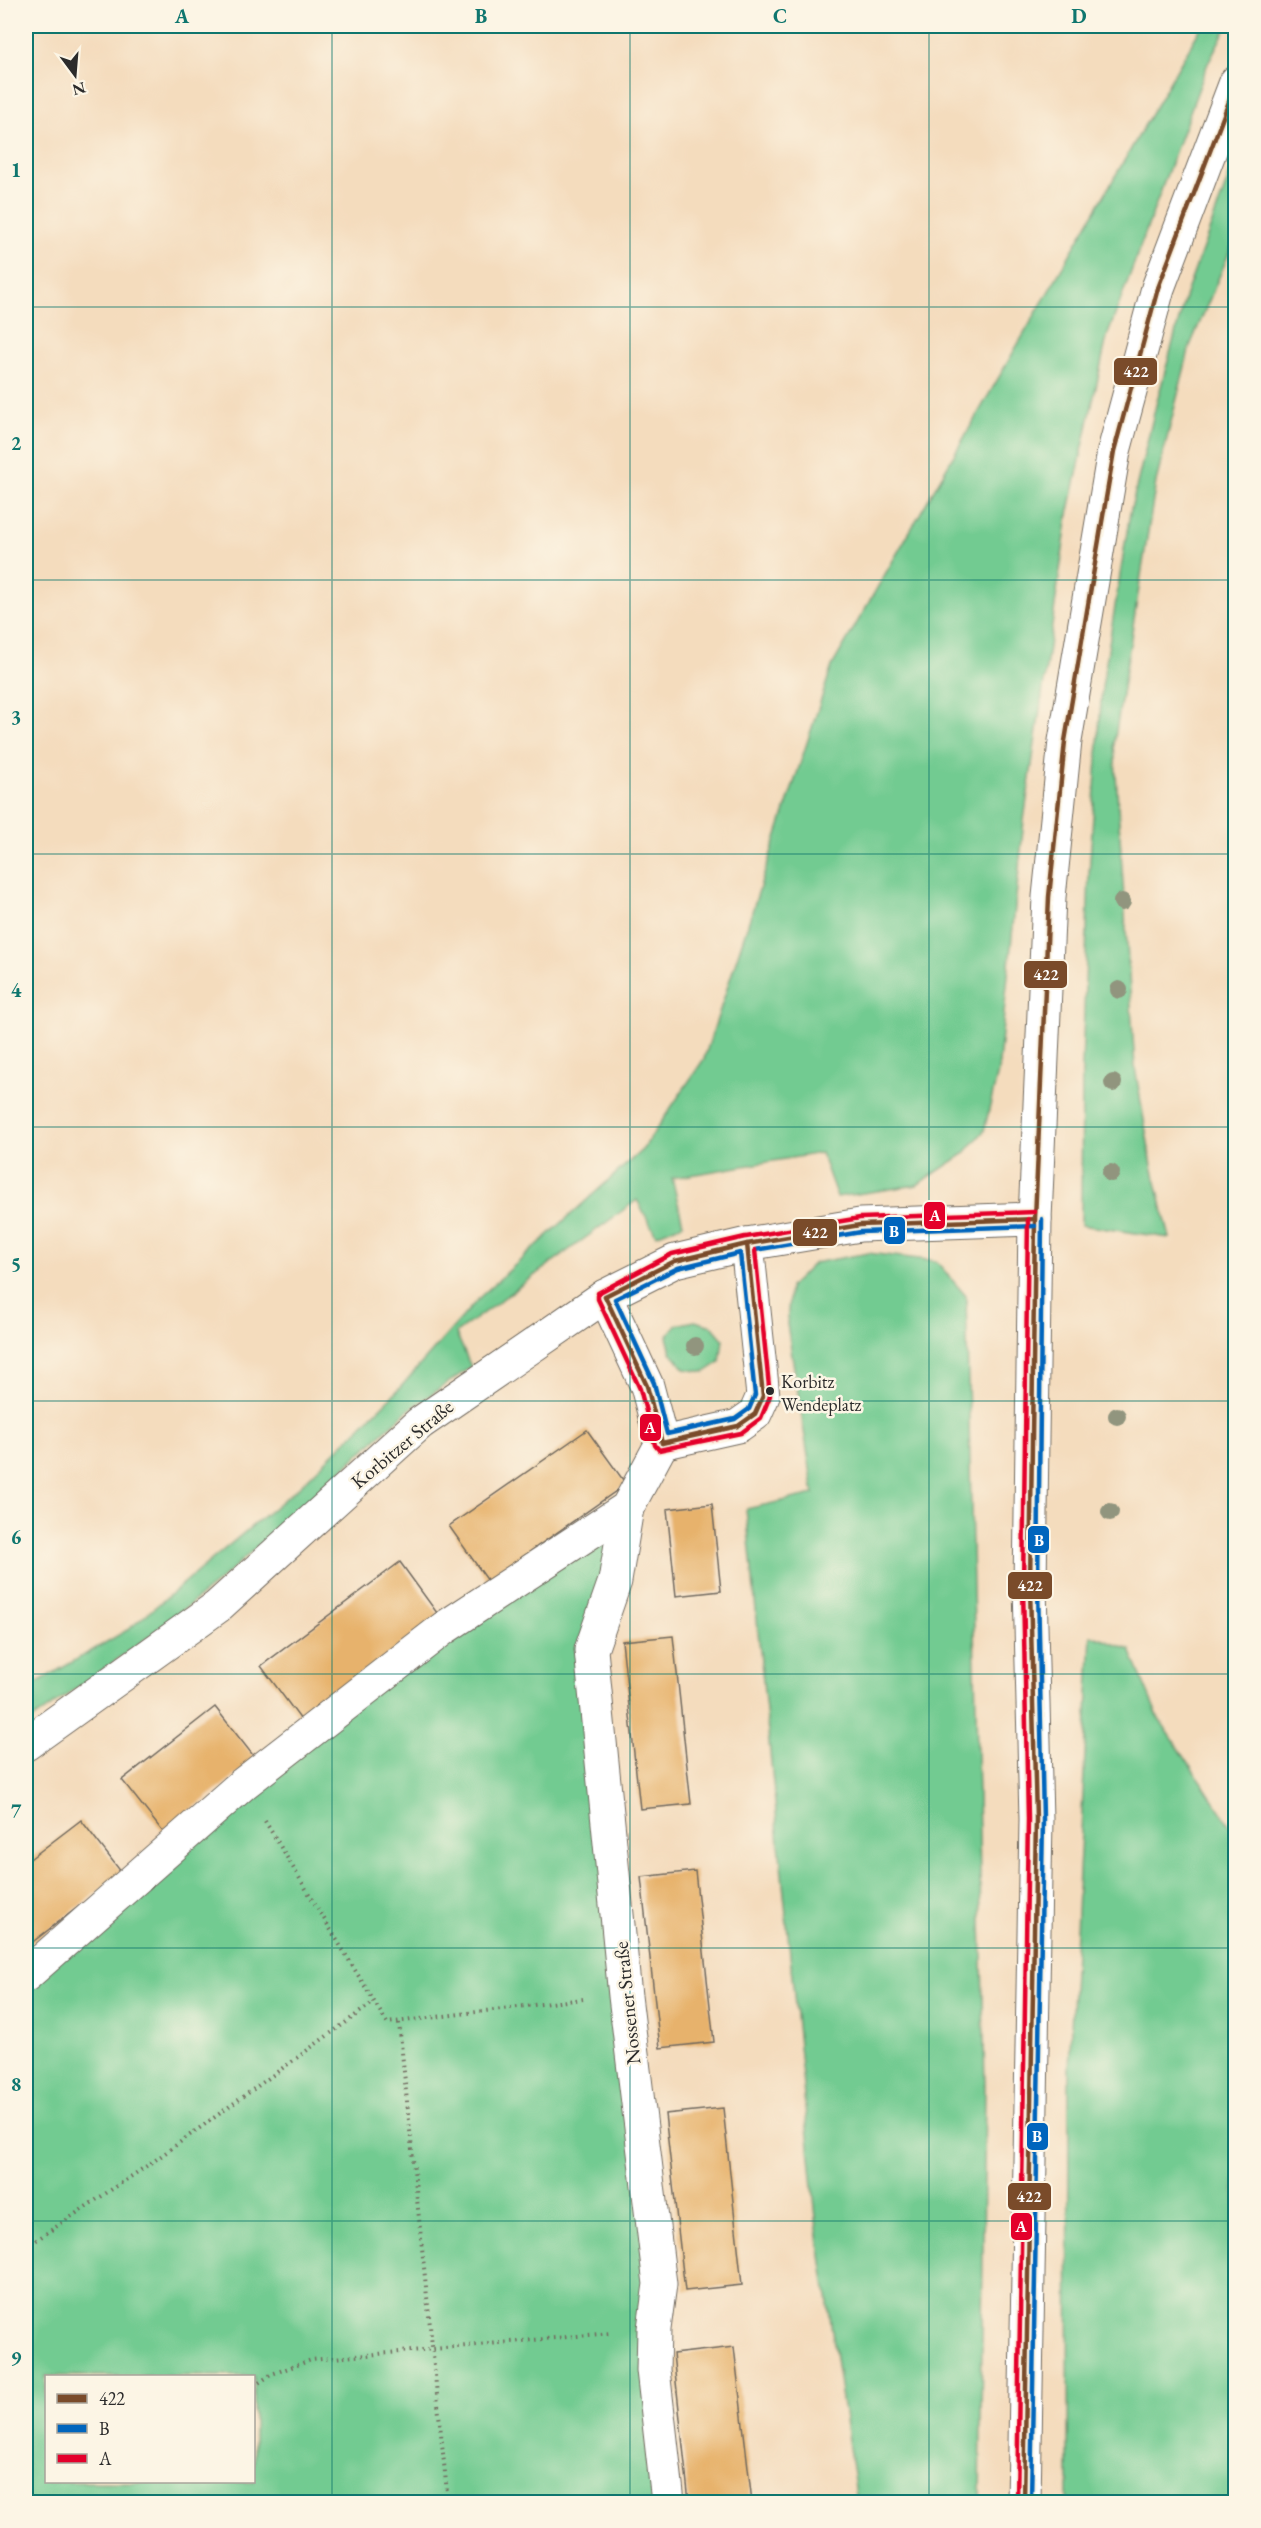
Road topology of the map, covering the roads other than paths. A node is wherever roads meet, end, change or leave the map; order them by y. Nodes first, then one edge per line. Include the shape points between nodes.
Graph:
1 (1236, 82) edge
2 (1035, 1219) junction
3 (747, 1244) junction
4 (605, 1296) junction
5 (663, 1443) junction
6 (627, 1508) junction
7 (26, 1744) edge
8 (26, 1975) edge
9 (668, 2502) edge
10 (1024, 2502) edge

1 - 2 street via 1158,288 1114,452 1086,603 1065,741 1049,897
2 - 3 street, Korbitzer Straße via 860,1225
2 - 10 street via 1030,1587 1036,1819
3 - 4 street, Korbitzer Straße via 675,1261
3 - 5 street via 763,1396 755,1414 738,1426
4 - 5 street via 647,1386
4 - 7 street, Korbitzer Straße via 420,1423 217,1607
5 - 6 street
6 - 8 street via 444,1629 243,1784
6 - 9 street, Nossener Straße via 615,1581 591,1650 625,1996 660,2284 653,2370

